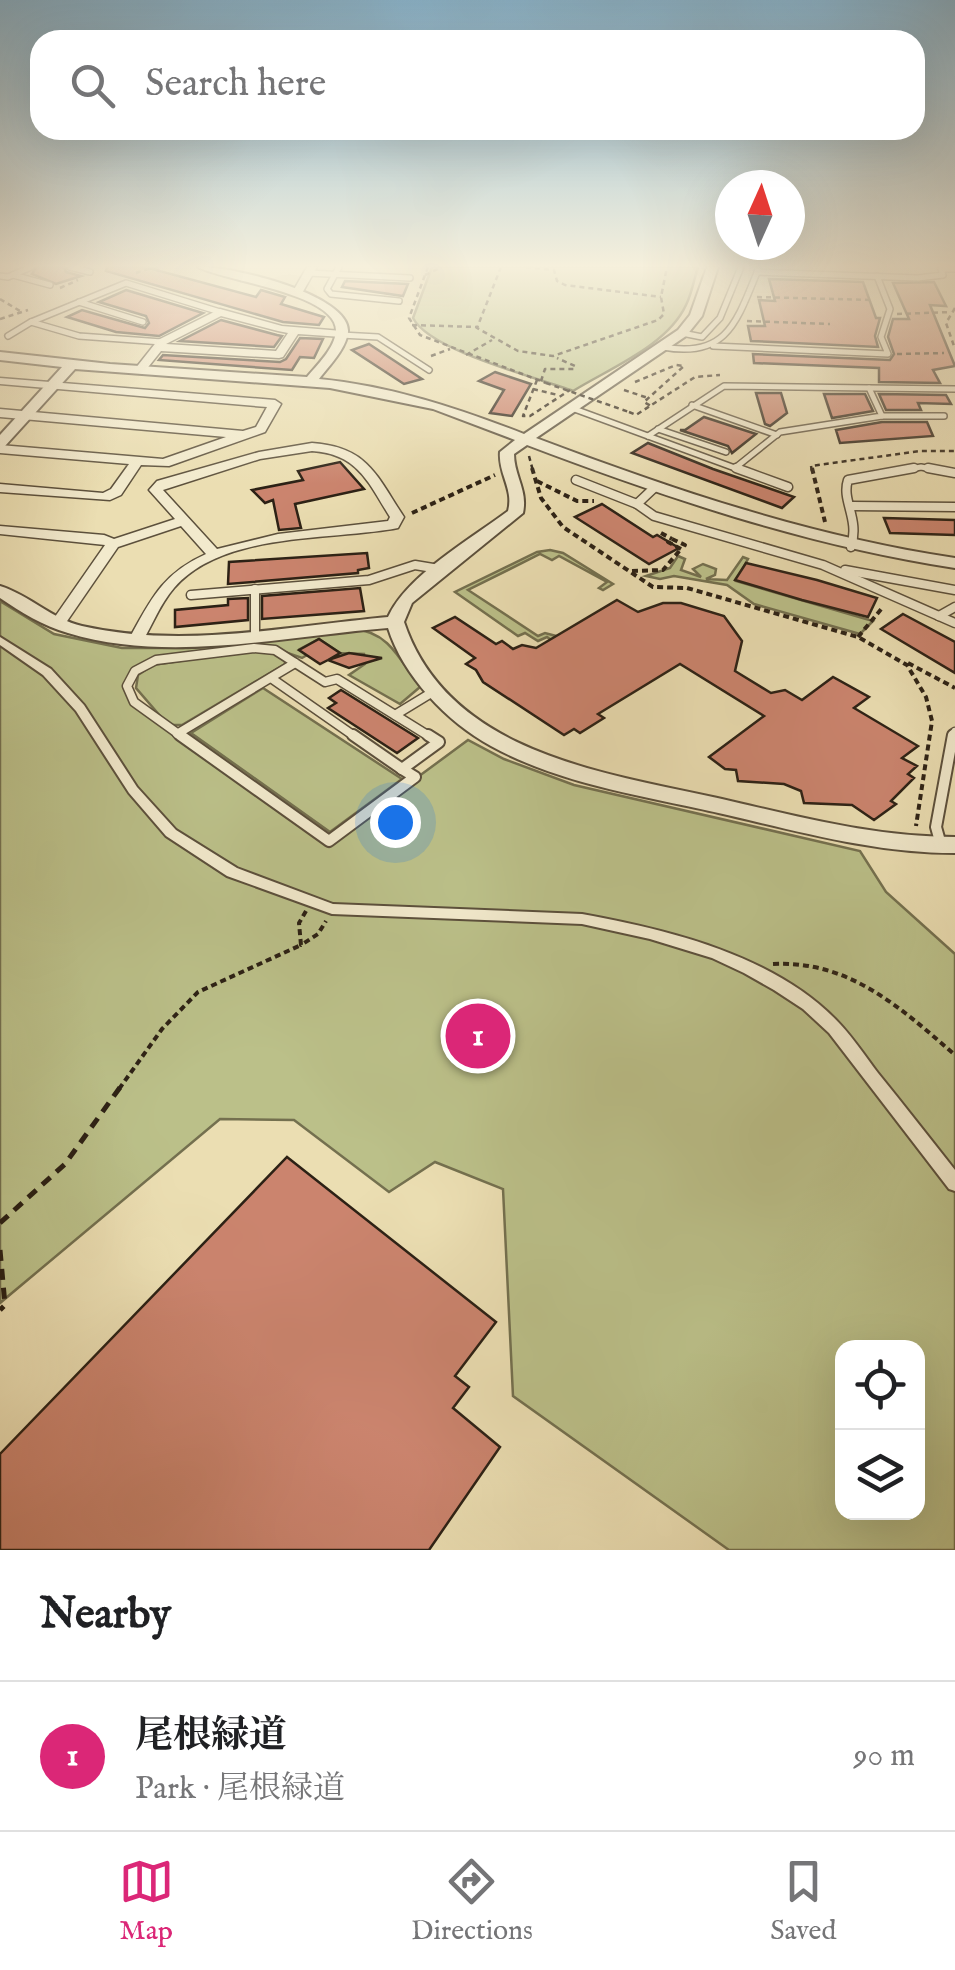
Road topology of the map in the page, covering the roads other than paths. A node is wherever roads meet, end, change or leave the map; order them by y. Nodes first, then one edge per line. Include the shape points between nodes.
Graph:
1 (113, 339) edge
2 (169, 339) edge
3 (289, 339) edge
4 (339, 339) edge
5 (382, 339) edge
6 (673, 339) edge
7 (719, 339) edge
8 (882, 339) edge
9 (160, 344) junction
10 (712, 346) junction
11 (662, 347) junction
12 (0, 356) edge
13 (72, 364) junction
14 (141, 368) junction
15 (428, 370) dead end
16 (0, 381) edge
17 (311, 381) junction
18 (52, 385) junction
19 (869, 388) junction
20 (955, 389) edge
21 (565, 402) junction
22 (692, 405) junction
23 (0, 413) edge
24 (25, 415) junction
25 (882, 416) junction
26 (944, 416) dead end
27 (658, 429) junction
28 (245, 435) junction
29 (777, 435) junction
30 (648, 436) junction
31 (528, 444) junction
32 (0, 446) edge
33 (746, 460) junction
34 (137, 461) junction
35 (735, 468) junction
36 (955, 472) edge
37 (576, 480) dead end
38 (655, 487) junction
39 (788, 487) dead end
40 (0, 488) edge
41 (637, 504) junction
42 (852, 506) junction
43 (955, 507) edge
44 (183, 521) junction
45 (0, 530) edge
46 (113, 544) junction
47 (851, 547) junction
48 (214, 554) junction
49 (955, 563) edge
50 (822, 565) junction
51 (442, 569) junction
52 (255, 590) junction
53 (955, 590) edge
54 (0, 591) edge
55 (191, 595) dead end
56 (955, 607) edge
57 (940, 616) junction
58 (395, 622) junction
59 (58, 624) junction
60 (955, 624) edge
61 (254, 633) junction
62 (0, 640) edge
63 (137, 640) junction
64 (295, 663) junction
65 (271, 678) junction
66 (436, 690) junction
67 (395, 715) junction
68 (955, 732) edge
69 (176, 734) junction
70 (952, 748) edge
71 (402, 768) junction
72 (941, 791) junction
73 (955, 794) edge
74 (948, 845) edge
75 (955, 1183) edge

1 - 9 lane
2 - 9 street
3 - 9 street via 279,355
4 - 17 street
5 - 15 lane
6 - 11 street
7 - 10 lane
8 - 10 lane via 888,354
9 - 14 street
10 - 11 lane via 693,353
11 - 21 street
12 - 13 street
13 - 14 street
13 - 18 street
14 - 17 street
16 - 18 street
17 - 31 street via 419,400
18 - 24 street
18 - 28 street via 274,404 261,429
19 - 20 lane
19 - 22 lane via 724,386
19 - 25 lane
21 - 30 lane
21 - 31 street
22 - 27 lane
22 - 29 lane
23 - 24 street
24 - 28 street
24 - 32 street
25 - 26 lane
25 - 29 lane
27 - 30 lane
27 - 33 lane
28 - 34 street via 164,463
29 - 33 lane
30 - 35 lane
31 - 38 street
31 - 51 street via 505,456 519,492 515,514
32 - 34 street
33 - 35 lane
34 - 40 street via 105,497
35 - 39 lane
36 - 42 lane via 921,468 856,476 845,487
37 - 41 lane
38 - 41 lane
38 - 47 street
41 - 50 lane via 671,523
42 - 43 lane
42 - 47 lane via 857,527
44 - 46 street
44 - 48 street
44 - 48 street via 156,490 162,484 314,446 354,457 397,517 393,525
45 - 46 street
46 - 59 street
47 - 49 street
48 - 63 street via 166,588
50 - 53 lane
50 - 57 lane
51 - 52 lane via 415,565 369,580
51 - 58 street via 406,598
52 - 55 lane
52 - 61 lane
54 - 59 street
56 - 57 lane
57 - 60 lane
58 - 61 street
58 - 66 street
59 - 63 street
61 - 63 street
62 - 75 street via 47,672 80,708 170,833 232,872 332,909 582,919 751,968 824,1018
64 - 65 lane
64 - 67 lane via 325,682 337,679
64 - 69 lane via 276,650 254,648 144,665 131,678 128,694
65 - 69 lane
65 - 71 lane
66 - 67 lane
66 - 74 street via 482,732 574,774 859,838
67 - 71 lane via 440,742
68 - 70 lane
69 - 71 lane via 328,841 415,777
70 - 72 lane
72 - 73 lane
72 - 74 lane via 936,827

